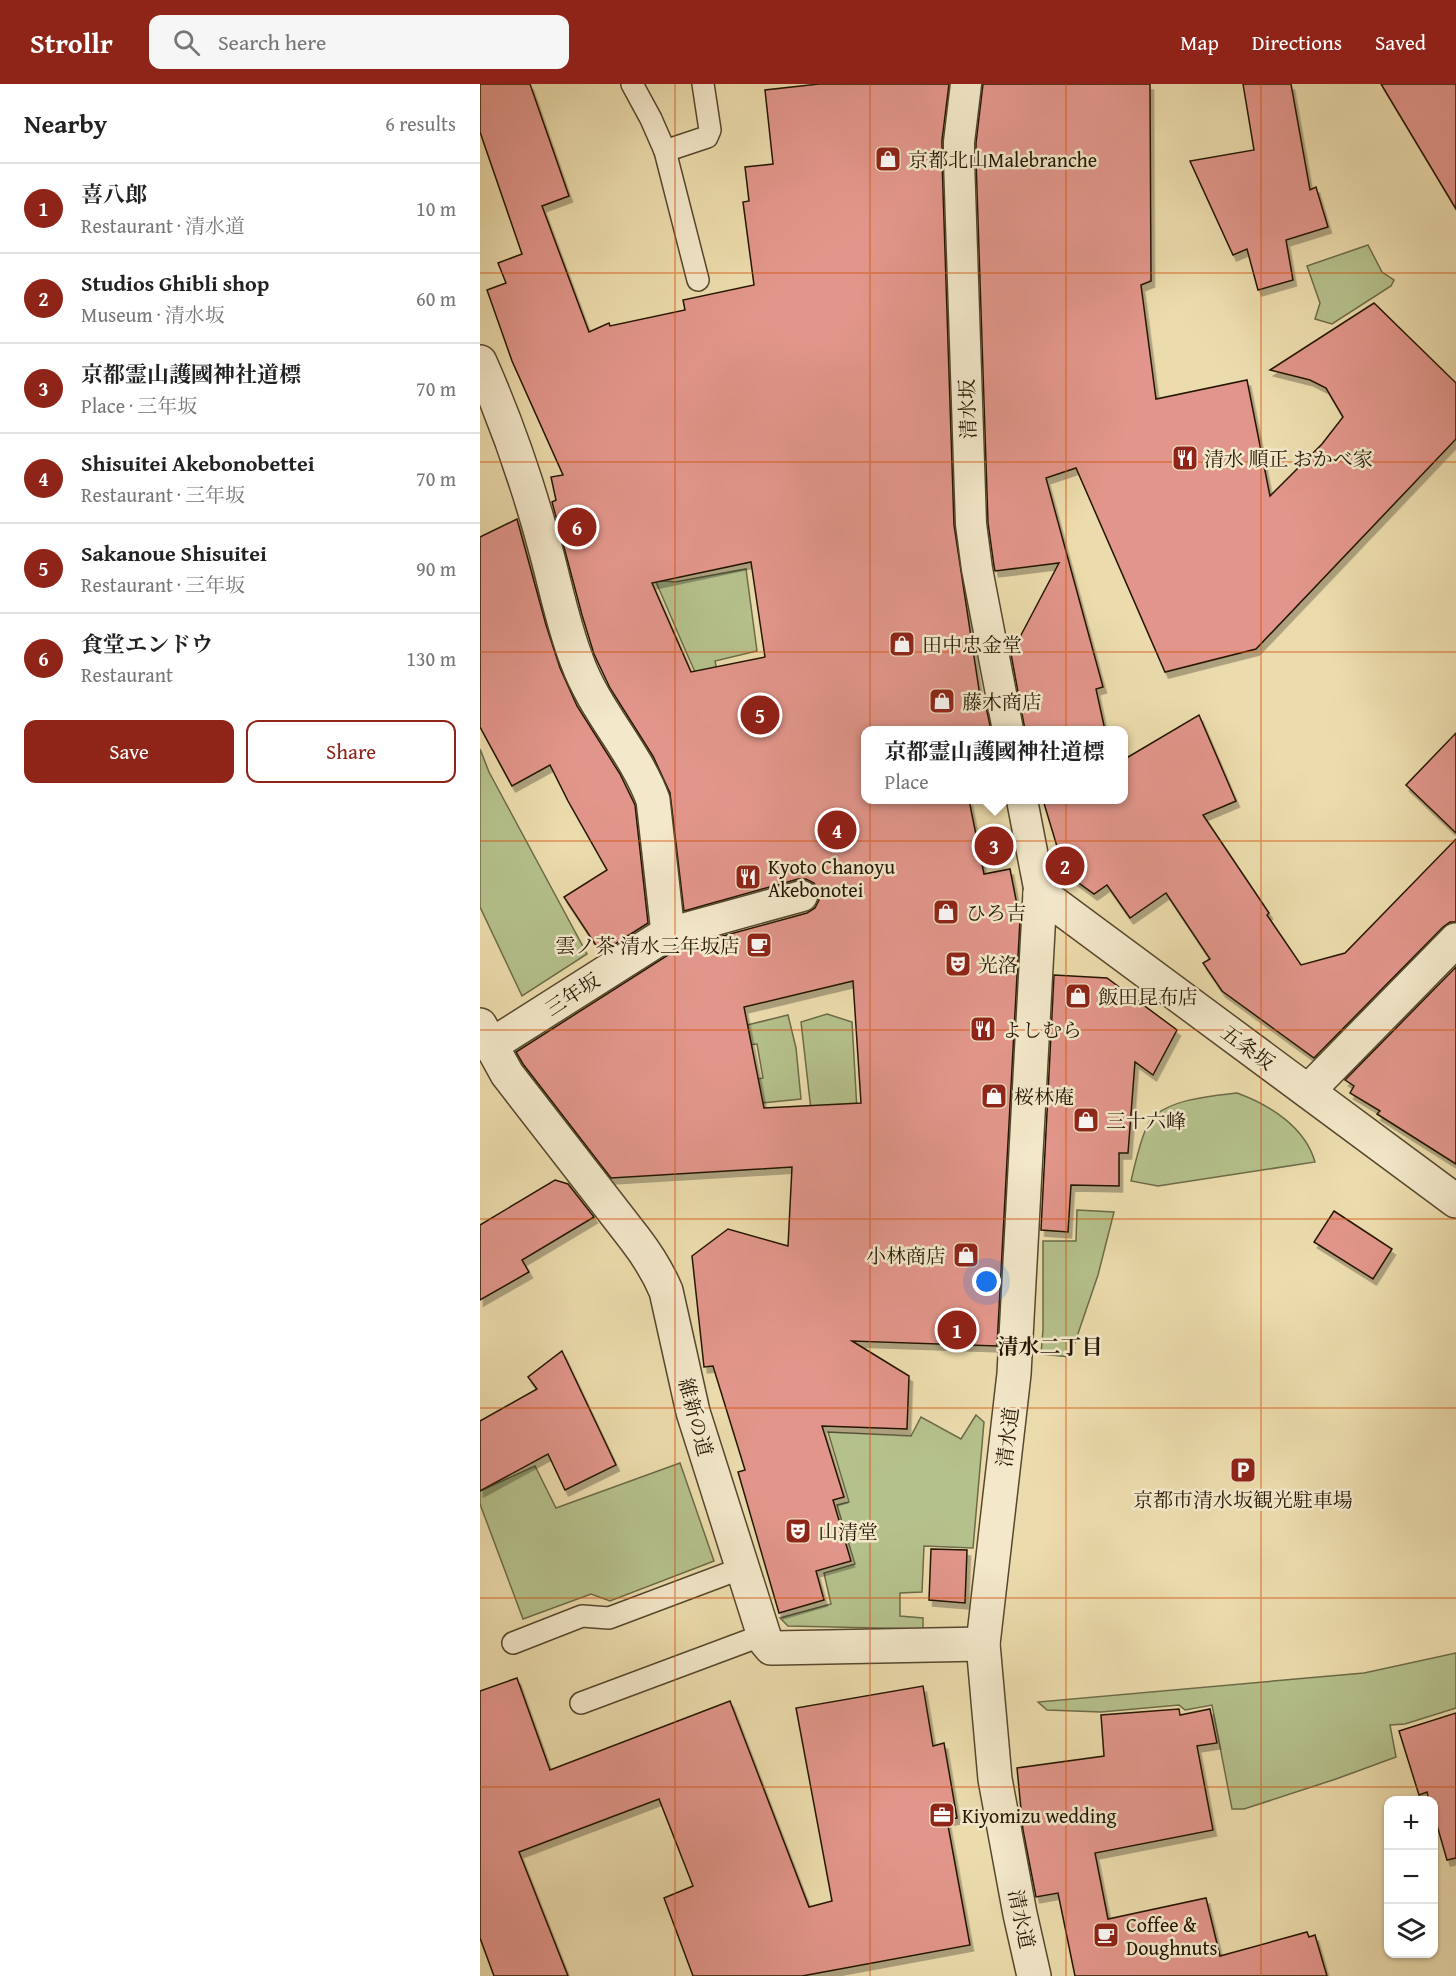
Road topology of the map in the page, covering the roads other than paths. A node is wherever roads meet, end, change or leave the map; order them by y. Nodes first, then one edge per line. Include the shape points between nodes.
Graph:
1 (632, 84) edge
2 (703, 84) edge
3 (966, 84) edge
4 (665, 151) junction
5 (698, 280) dead end
6 (480, 362) edge
7 (1007, 726) edge
8 (1022, 804) edge
9 (1040, 893) junction
10 (802, 896) dead end
11 (668, 933) junction
12 (1456, 940) edge
13 (484, 1041) edge
14 (1308, 1091) junction
15 (1456, 1201) edge
16 (742, 1568) junction
17 (763, 1635) junction
18 (513, 1643) dead end
19 (983, 1644) junction
20 (581, 1703) dead end
21 (1035, 1976) edge

1 - 4 lane
2 - 4 lane via 710,130 707,137
3 - 7 street, 清水坂 via 958,160 971,524
4 - 5 lane
6 - 11 street via 503,414 577,663 653,800
8 - 9 street via 1020,854
9 - 14 street, 五条坂
9 - 19 street, 清水道 via 1014,1374
10 - 11 street
11 - 13 street
12 - 14 street
13 - 16 street, 維新の道 via 641,1247 662,1281 693,1412
14 - 15 street, 五条坂
16 - 17 street, 維新の道
16 - 18 lane via 609,1618 582,1616
17 - 19 street via 768,1645 775,1648
17 - 20 lane
19 - 21 street, 清水道 via 995,1779

